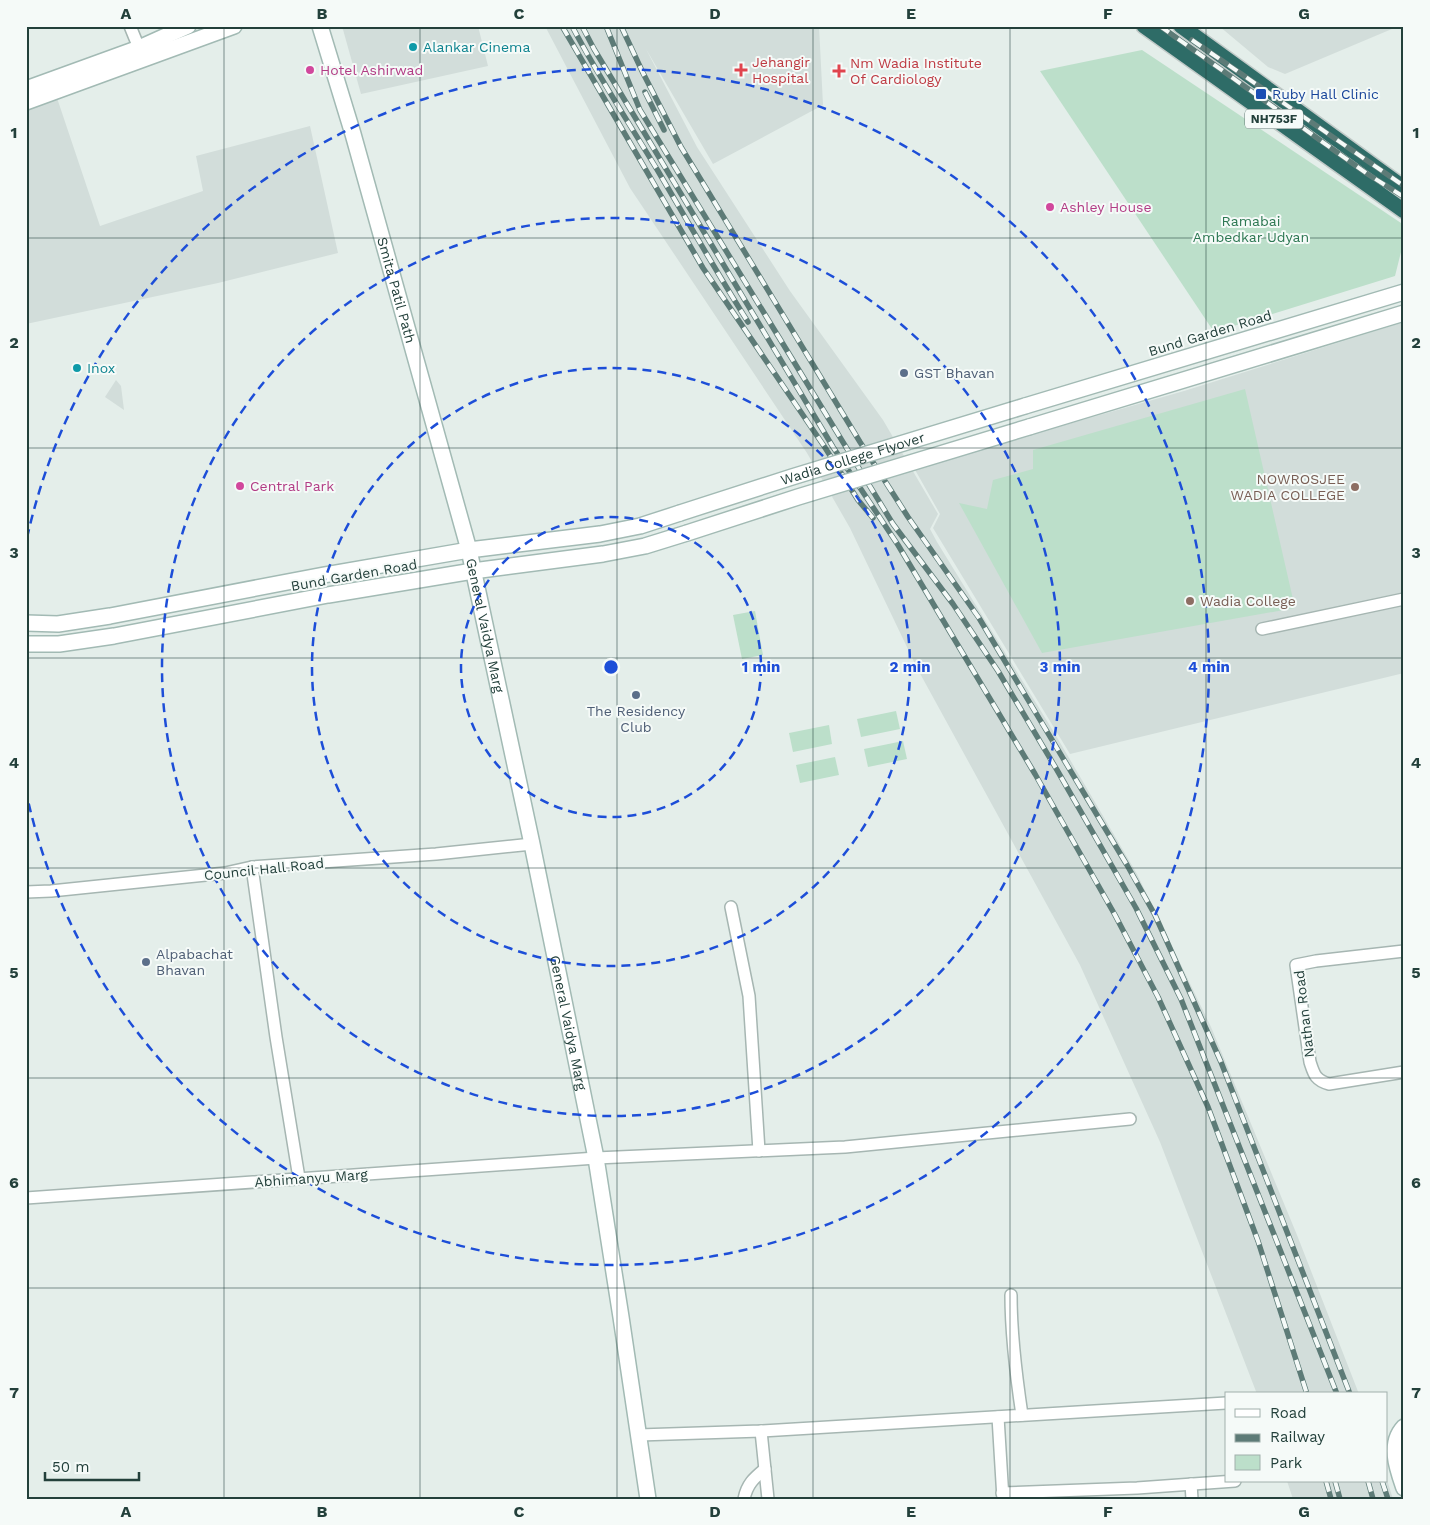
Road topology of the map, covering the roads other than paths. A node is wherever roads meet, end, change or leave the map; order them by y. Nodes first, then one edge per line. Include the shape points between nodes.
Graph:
1 (130, 26) edge
2 (188, 26) edge
3 (234, 26) edge
4 (1144, 26) edge
5 (1181, 26) edge
6 (321, 28) edge
7 (139, 48) junction
8 (26, 89) edge
9 (26, 102) edge
10 (1404, 188) edge
11 (1404, 192) edge
12 (1399, 208) edge
13 (1404, 292) edge
14 (1404, 313) edge
15 (1025, 406) joint
16 (680, 513) joint
17 (687, 533) joint
18 (469, 550) junction
19 (473, 571) junction
20 (1404, 599) edge
21 (26, 623) edge
22 (1262, 628) dead end
23 (26, 644) edge
24 (532, 844) junction
25 (252, 867) junction
26 (26, 892) edge
27 (731, 907) dead end
28 (1404, 951) edge
29 (1404, 1072) edge
30 (1130, 1119) dead end
31 (759, 1151) junction
32 (596, 1158) junction
33 (299, 1178) junction
34 (26, 1198) edge
35 (1012, 1295) dead end
36 (1225, 1403) edge
37 (1022, 1416) junction
38 (998, 1417) junction
39 (1404, 1426) edge
40 (761, 1431) junction
41 (639, 1435) junction
42 (764, 1469) junction
43 (1225, 1482) edge
44 (1191, 1484) junction
45 (1404, 1488) edge
46 (1002, 1496) edge
47 (648, 1499) edge
48 (744, 1499) edge
49 (768, 1499) edge
50 (1192, 1499) edge

1 - 7 street
2 - 7 main road
3 - 9 main road
4 - 12 highway, NH753F
5 - 10 highway, NH753F
6 - 18 main road, Smita Patil Path
7 - 8 main road
11 - 12 street
13 - 15 main road, Bund Garden Road
14 - 17 main road, Wadia College Flyover, bridge via 798,496
15 - 16 main road, Wadia College Flyover, bridge
16 - 18 main road, Bund Garden Road via 600,534
17 - 19 main road, Bund Garden Road via 612,552
18 - 19 main road, General Vaidya Marg
18 - 21 main road, Bund Garden Road via 110,616 58,624
19 - 23 main road, Bund Garden Road via 114,636 59,644
19 - 24 main road, General Vaidya Marg
20 - 22 street
24 - 25 street, Council Hall Road
24 - 32 main road, General Vaidya Marg
25 - 26 street, Council Hall Road via 226,873
25 - 33 street
27 - 31 street via 749,996
28 - 29 street, Nathan Road via 1296,965 1310,1062 1321,1082 1329,1084
30 - 31 street, Abhimanyu Marg
31 - 32 street, Abhimanyu Marg
32 - 33 street, Abhimanyu Marg
32 - 41 main road, General Vaidya Marg
33 - 34 street, Abhimanyu Marg
35 - 37 street via 1015,1369
36 - 37 street
37 - 38 street
38 - 40 street
38 - 46 street
39 - 45 main road via 1394,1444 1396,1465
40 - 41 street
40 - 42 street
41 - 47 main road, General Vaidya Marg
42 - 48 street via 752,1479
42 - 49 street
43 - 44 street
44 - 46 street
44 - 50 street

